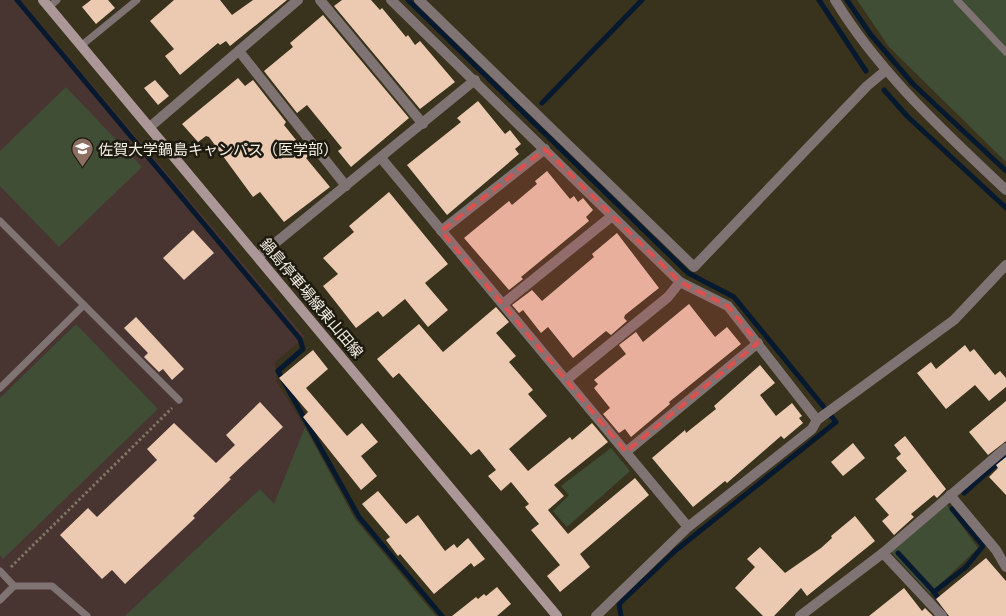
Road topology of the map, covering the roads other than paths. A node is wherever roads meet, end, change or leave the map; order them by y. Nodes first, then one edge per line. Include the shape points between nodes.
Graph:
1 (137, 0) edge
2 (298, 0) edge
3 (320, 0) edge
4 (391, 0) edge
5 (419, 0) edge
6 (835, 0) edge
7 (957, 0) edge
8 (50, 2) edge
9 (82, 45) junction
10 (239, 51) junction
11 (1006, 52) edge
12 (885, 70) junction
13 (475, 80) junction
14 (422, 124) junction
15 (151, 126) junction
16 (545, 149) junction
17 (380, 158) junction
18 (346, 186) junction
19 (1006, 190) edge
20 (612, 216) junction
21 (0, 221) edge
22 (441, 231) junction
23 (258, 257) junction
24 (1006, 265) edge
25 (680, 282) junction
26 (503, 304) junction
27 (84, 305) junction
28 (758, 344) junction
29 (566, 380) junction
30 (0, 388) edge
31 (180, 400) road end
32 (817, 420) junction
33 (1006, 448) edge
34 (626, 452) junction
35 (950, 495) junction
36 (688, 527) junction
37 (883, 553) junction
38 (1006, 567) edge
39 (2, 573) edge
40 (14, 586) junction
41 (0, 600) edge
42 (87, 616) edge
43 (557, 616) edge
44 (596, 616) edge
45 (800, 616) edge
46 (942, 616) edge

1 - 9 lane
2 - 10 street
3 - 14 street
4 - 13 street
5 - 12 street via 694,267
6 - 12 street via 849,24
7 - 11 lane
8 - 9 main road, 鍋島停車場線東山田線
9 - 15 main road, 鍋島停車場線東山田線
10 - 15 street
10 - 18 street
12 - 19 street
13 - 14 street
13 - 16 street
14 - 17 street
15 - 23 main road, 鍋島停車場線東山田線
16 - 20 street
16 - 22 street
17 - 18 street
17 - 22 street
18 - 23 street
20 - 25 street
20 - 26 street
21 - 27 lane
22 - 26 street
23 - 43 main road, 鍋島停車場線東山田線
24 - 32 street via 954,320
25 - 28 street via 728,306
25 - 29 street via 668,298
26 - 29 street
27 - 30 lane
27 - 31 lane
28 - 32 street
28 - 34 street
29 - 34 street
32 - 36 street via 812,429
33 - 35 street
34 - 36 street
35 - 37 street
35 - 38 street via 996,550
36 - 44 street
37 - 45 street
37 - 46 street
39 - 40 lane
40 - 41 lane
40 - 42 lane via 52,586

